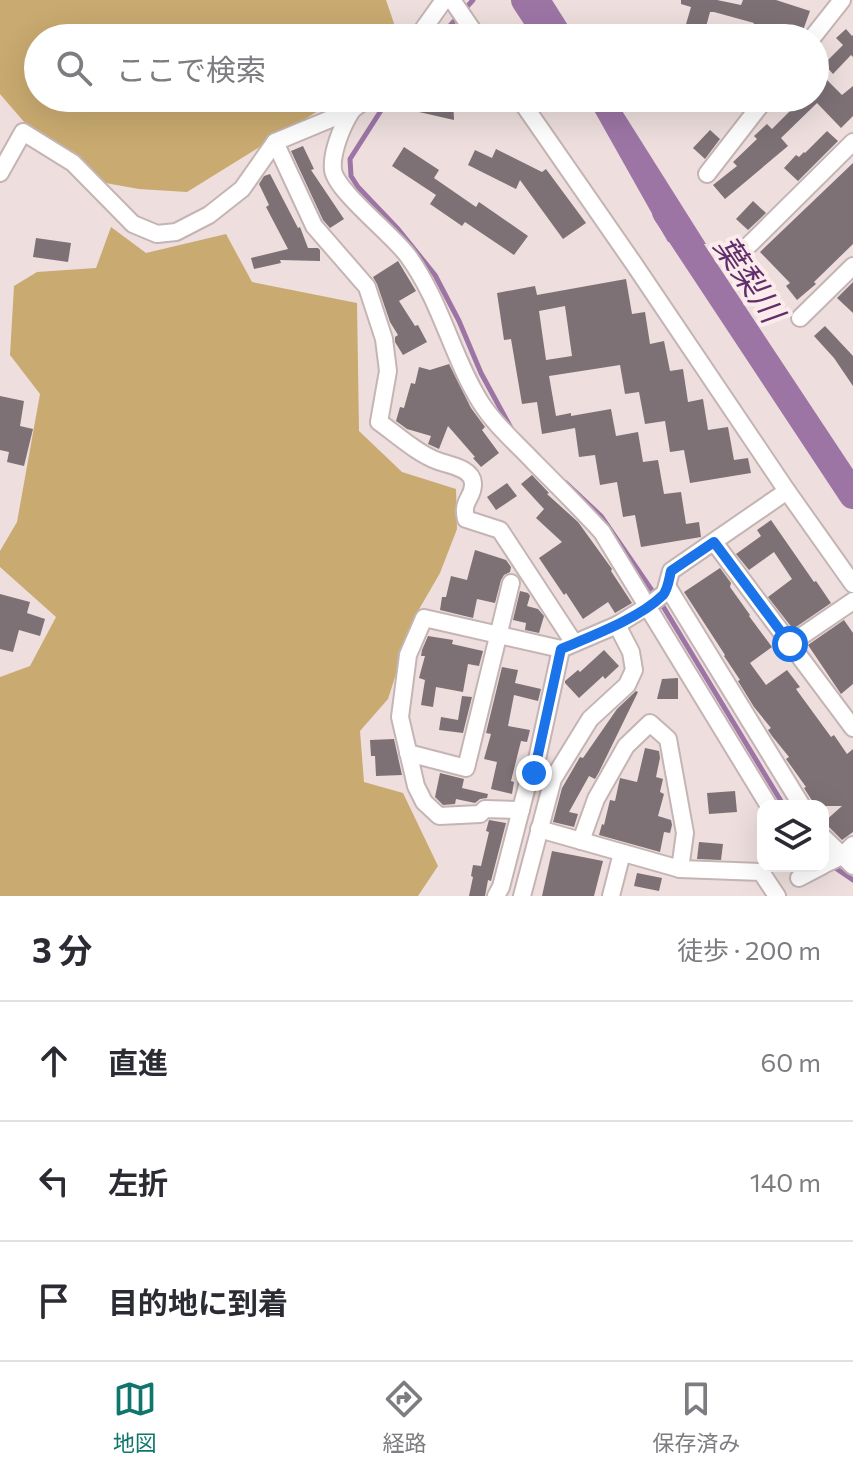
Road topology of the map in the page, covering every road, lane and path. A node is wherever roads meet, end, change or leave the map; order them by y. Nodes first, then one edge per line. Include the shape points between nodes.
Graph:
1 (444, 0) edge
2 (452, 0) edge
3 (842, 0) edge
4 (427, 24) edge
5 (468, 24) edge
6 (823, 24) edge
7 (347, 112) edge
8 (351, 112) edge
9 (529, 112) edge
10 (755, 112) edge
11 (275, 142) junction
12 (853, 142) edge
13 (0, 173) edge
14 (707, 174) dead end
15 (749, 245) dead end
16 (853, 266) edge
17 (800, 318) dead end
18 (787, 491) junction
19 (714, 542) junction
20 (511, 583) dead end
21 (853, 584) edge
22 (667, 586) junction
23 (853, 601) edge
24 (648, 606) junction
25 (617, 625) junction
26 (498, 635) junction
27 (790, 644) junction
28 (568, 646) junction
29 (853, 728) edge
30 (408, 753) junction
31 (765, 800) edge
32 (798, 800) edge
33 (521, 810) junction
34 (539, 829) junction
35 (581, 841) junction
36 (829, 841) edge
37 (622, 853) junction
38 (849, 855) edge
39 (829, 863) edge
40 (680, 869) junction
41 (809, 872) edge
42 (799, 878) dead end
43 (496, 896) edge
44 (522, 896) edge
45 (611, 896) edge
46 (777, 896) edge

1 - 4 street
2 - 5 street
3 - 6 street
7 - 11 street
8 - 24 street via 335,147 333,172 409,257 483,405 602,532
9 - 18 street
10 - 14 street
11 - 13 street via 242,189 176,232 157,234 133,224 73,163 23,132
11 - 28 street via 314,226 367,287 388,371 379,422 433,459 468,472 473,487 463,509 466,519 500,530
12 - 15 street
16 - 17 street
18 - 19 street
18 - 21 street
19 - 22 street via 671,571
19 - 27 street
20 - 26 street
22 - 24 street
22 - 32 street
23 - 27 street
24 - 25 street
24 - 31 street
25 - 28 street
25 - 34 street via 634,670 627,685 590,719 553,779
26 - 28 street
26 - 30 street via 466,768
26 - 30 street via 424,618 408,655 400,717
27 - 29 street
28 - 33 street
30 - 33 street via 416,786 439,816
33 - 43 street
34 - 35 street
34 - 44 street
35 - 37 street
35 - 40 street via 596,799 626,746 650,723 668,739 685,833
36 - 38 street
37 - 40 street
37 - 45 street
38 - 39 street
40 - 46 street via 761,872
41 - 42 street

